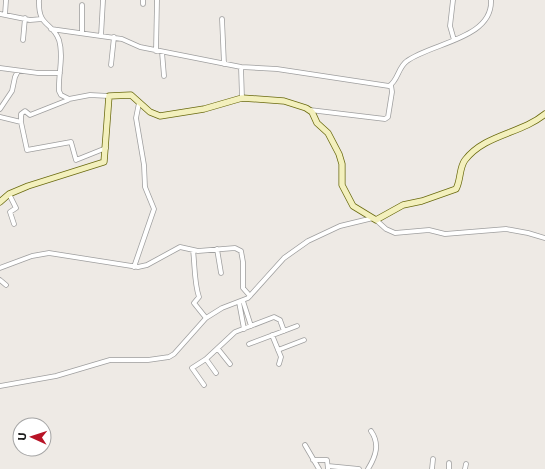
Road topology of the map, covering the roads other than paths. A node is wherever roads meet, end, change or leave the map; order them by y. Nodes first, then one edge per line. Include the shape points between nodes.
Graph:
1 (6, 0) edge
2 (39, 0) edge
3 (103, 0) edge
4 (157, 0) edge
5 (453, 0) edge
6 (491, 0) edge
7 (82, 5) dead end
8 (2, 14) edge
9 (25, 18) junction
10 (42, 19) junction
11 (222, 19) dead end
12 (51, 29) junction
13 (82, 33) junction
14 (101, 36) junction
15 (114, 37) junction
16 (23, 40) dead end
17 (454, 40) junction
18 (156, 51) junction
19 (162, 52) junction
20 (224, 64) junction
21 (111, 65) dead end
22 (241, 67) junction
23 (0, 68) edge
24 (18, 70) junction
25 (60, 73) junction
26 (164, 76) dead end
27 (391, 85) junction
28 (109, 96) junction
29 (242, 98) junction
30 (69, 99) junction
31 (139, 103) junction
32 (0, 109) edge
33 (309, 110) junction
34 (545, 114) edge
35 (0, 118) edge
36 (20, 121) junction
37 (106, 148) junction
38 (9, 194) junction
39 (0, 202) edge
40 (375, 219) junction
41 (14, 224) dead end
42 (545, 238) edge
43 (218, 249) junction
44 (193, 250) junction
45 (134, 267) junction
46 (0, 268) edge
47 (221, 273) dead end
48 (0, 280) edge
49 (6, 285) dead end
50 (250, 296) junction
51 (241, 302) junction
52 (206, 318) junction
53 (251, 326) junction
54 (297, 326) dead end
55 (244, 329) junction
56 (284, 331) junction
57 (272, 335) junction
58 (304, 340) dead end
59 (249, 344) dead end
60 (218, 349) junction
61 (278, 350) junction
62 (206, 359) junction
63 (230, 364) dead end
64 (279, 364) dead end
65 (216, 373) dead end
66 (0, 381) edge
67 (9, 384) junction
68 (204, 385) dead end
69 (0, 386) edge
70 (371, 431) dead end
71 (305, 445) dead end
72 (433, 459) dead end
73 (313, 460) junction
74 (450, 463) dead end
75 (466, 464) dead end
76 (328, 467) edge
77 (319, 469) edge
78 (359, 469) edge
79 (368, 469) edge
80 (432, 469) edge
81 (448, 469) edge
82 (465, 469) edge

1 - 8 street
2 - 10 street via 39,15
3 - 14 street
4 - 18 street
5 - 17 street via 450,26
6 - 17 street via 491,10 485,21
7 - 13 street
8 - 9 street
9 - 10 street
9 - 16 street
10 - 12 street
11 - 20 street
12 - 13 street
12 - 25 street via 56,33 60,43
13 - 14 street
14 - 15 street
15 - 18 street
15 - 21 street
17 - 27 street via 406,61
18 - 19 street
19 - 20 street
19 - 26 street
20 - 22 street
22 - 27 street via 277,69
22 - 29 street
23 - 24 street
24 - 25 street
24 - 32 street via 12,91
25 - 30 street via 58,91 60,96
27 - 33 street via 392,93 386,119
28 - 30 street via 90,94
28 - 31 street via 131,95
28 - 37 street
29 - 31 street via 204,109 165,116 155,115
29 - 33 street via 284,101
30 - 36 street via 30,115 25,111 21,114
31 - 45 street via 136,118 145,188 154,209
33 - 40 street via 317,123 330,135 339,154 342,185 353,206
34 - 40 street via 529,125 501,135 476,149 463,163 456,189 432,199 403,205
35 - 36 street
36 - 37 street via 27,150 71,142 76,160
37 - 38 street via 105,161 102,163 49,178
38 - 39 street
38 - 41 street via 16,208 10,212
40 - 42 street via 386,229 395,232 429,230 444,234 506,229
40 - 50 street via 340,226 308,241 284,258
43 - 44 street
43 - 47 street
43 - 50 street via 235,248 241,251 243,288
44 - 45 street via 183,247 176,249 147,265
44 - 52 street via 199,297 194,303
45 - 46 street via 49,253 32,256
48 - 49 street
50 - 51 street
51 - 52 street via 222,308
51 - 53 street
51 - 55 street
52 - 67 street via 169,357 110,360 56,376
53 - 55 street
53 - 56 street via 274,317 280,320
54 - 56 street
55 - 60 street via 235,332
56 - 57 street
57 - 59 street
57 - 61 street
58 - 61 street
60 - 62 street
60 - 63 street
61 - 64 street via 281,357
62 - 65 street
62 - 68 street via 192,368
66 - 67 street
67 - 69 street
70 - 79 street via 376,438 376,454
71 - 73 street
72 - 80 street
73 - 76 street via 326,460
73 - 77 street
74 - 81 street
75 - 82 street
76 - 78 street

